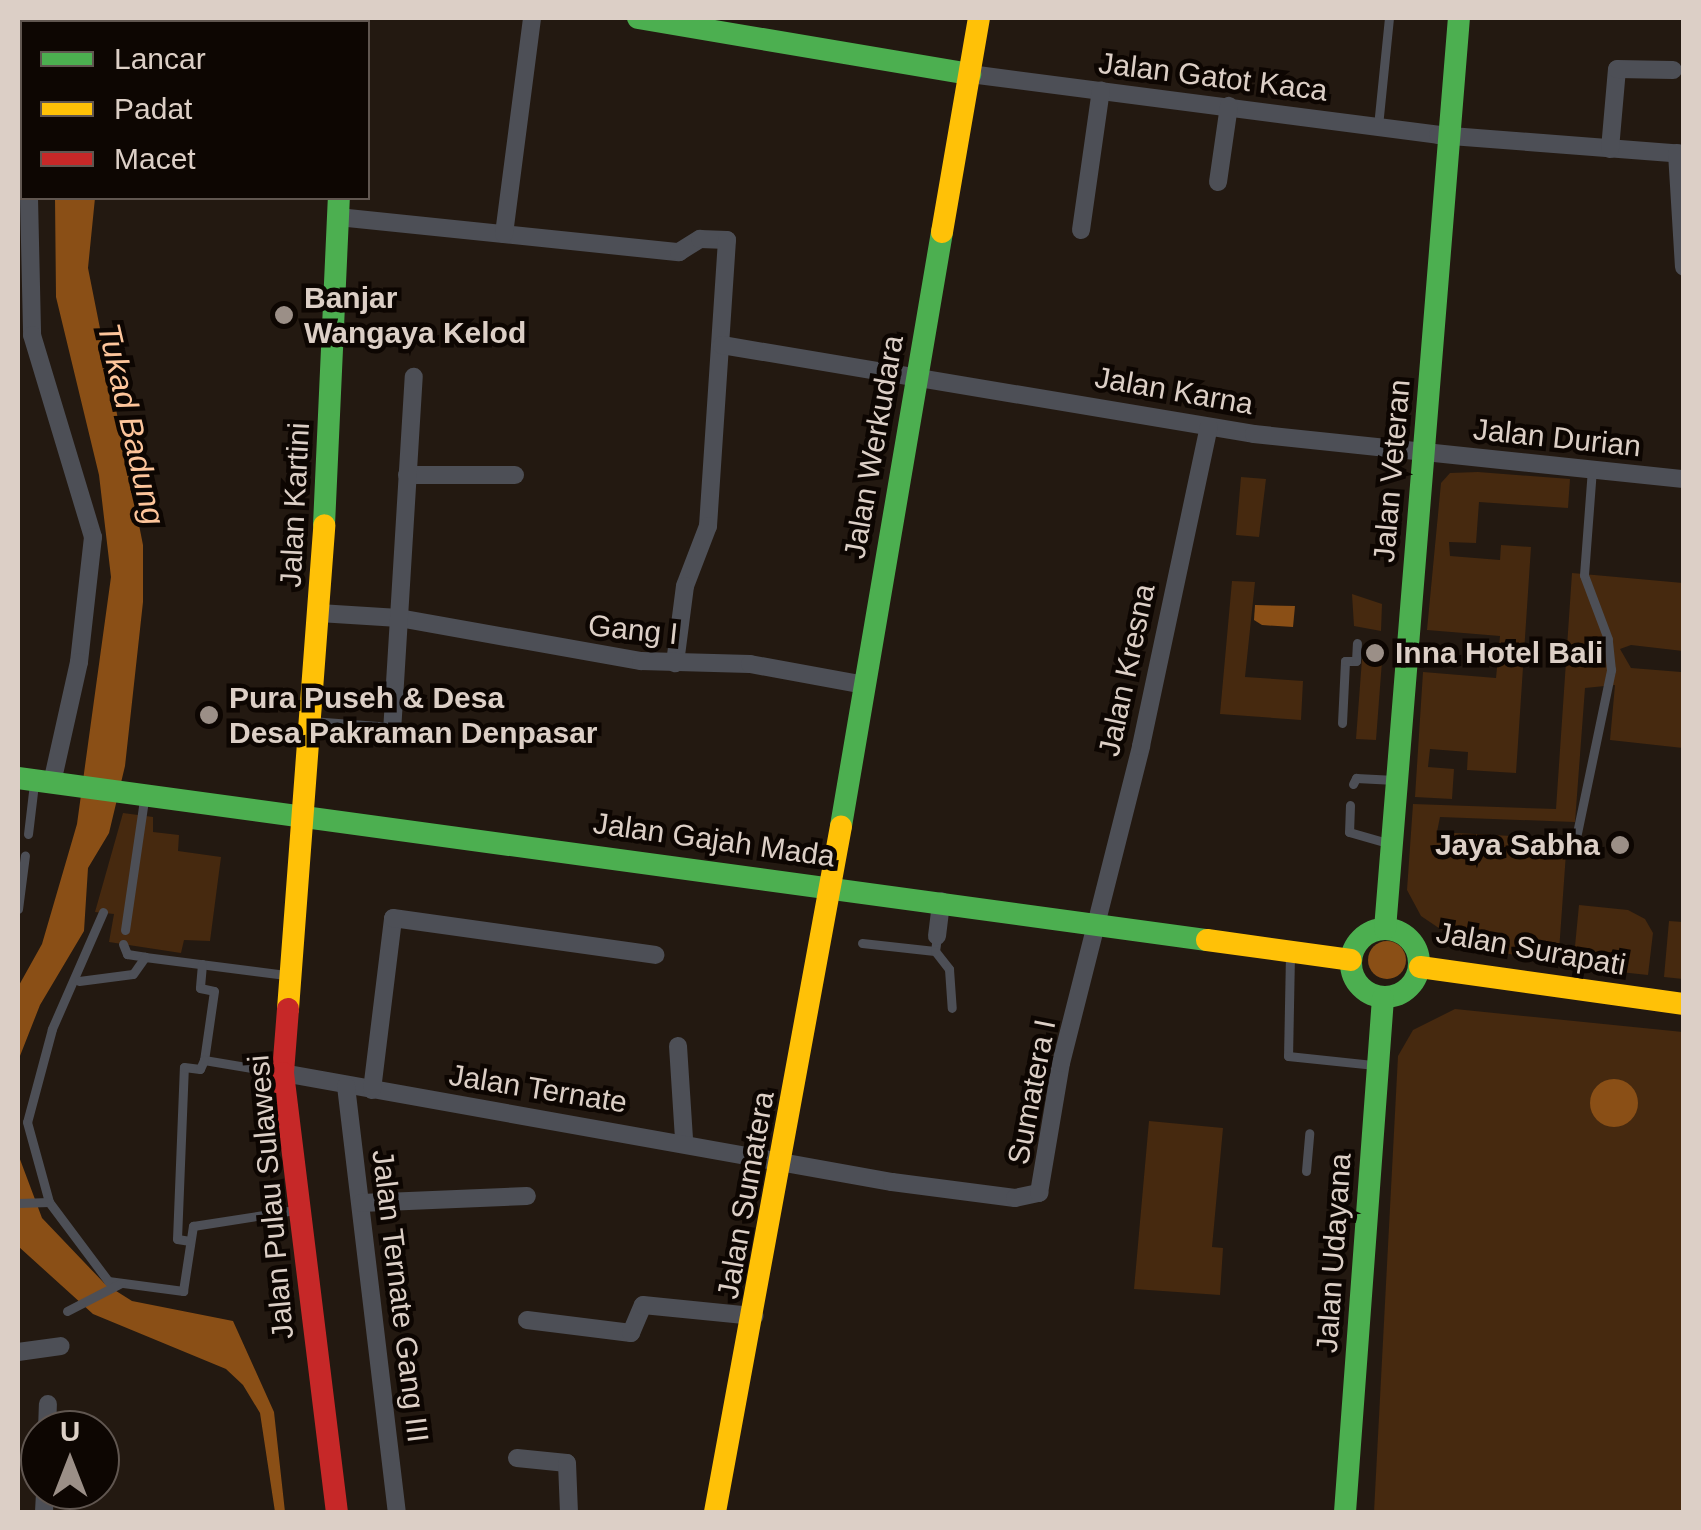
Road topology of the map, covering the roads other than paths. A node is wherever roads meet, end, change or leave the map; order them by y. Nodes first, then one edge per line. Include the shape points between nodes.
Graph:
1 (532, 18) edge
2 (638, 18) edge
3 (979, 18) edge
4 (1389, 18) edge
5 (1458, 18) edge
6 (1674, 70) dead end
7 (970, 74) junction
8 (1101, 90) junction
9 (1229, 106) junction
10 (1378, 126) junction
11 (1448, 135) junction
12 (1610, 148) junction
13 (1680, 154) edge
14 (1218, 182) dead end
15 (29, 200) edge
16 (339, 207) edge
17 (1081, 230) dead end
18 (504, 234) junction
19 (1684, 266) edge
20 (722, 345) junction
21 (916, 375) junction
22 (414, 377) dead end
23 (1209, 427) junction
24 (1424, 452) junction
25 (1684, 460) edge
26 (1592, 469) junction
27 (407, 475) junction
28 (515, 476) dead end
29 (1683, 479) edge
30 (319, 613) junction
31 (398, 618) junction
32 (1356, 643) dead end
33 (675, 663) junction
34 (864, 686) junction
35 (1342, 723) dead end
36 (312, 726) junction
37 (1398, 780) junction
38 (41, 782) edge
39 (1353, 784) dead end
40 (133, 793) junction
41 (1350, 805) dead end
42 (305, 814) junction
43 (1577, 833) dead end
44 (28, 834) dead end
45 (1393, 843) junction
46 (25, 855) dead end
47 (830, 887) junction
48 (941, 901) junction
49 (18, 909) edge
50 (103, 912) dead end
51 (1092, 924) junction
52 (1385, 929) junction
53 (126, 930) dead end
54 (862, 943) dead end
55 (122, 944) dead end
56 (936, 944) junction
57 (1290, 952) junction
58 (655, 955) dead end
59 (144, 957) junction
60 (1351, 960) junction
61 (202, 964) junction
62 (1420, 967) junction
63 (292, 976) junction
64 (78, 981) junction
65 (1383, 998) junction
66 (1684, 1004) edge
67 (952, 1008) dead end
68 (678, 1046) dead end
69 (204, 1060) junction
70 (1377, 1065) junction
71 (283, 1073) junction
72 (346, 1086) junction
73 (372, 1090) junction
74 (1309, 1133) dead end
75 (684, 1140) junction
76 (784, 1162) junction
77 (1306, 1170) dead end
78 (527, 1196) dead end
79 (18, 1202) edge
80 (45, 1202) junction
81 (361, 1203) junction
82 (300, 1209) junction
83 (190, 1240) junction
84 (118, 1285) junction
85 (67, 1311) dead end
86 (754, 1316) junction
87 (527, 1320) dead end
88 (62, 1346) dead end
89 (18, 1352) edge
90 (48, 1404) dead end
91 (48, 1410) edge
92 (516, 1458) dead end
93 (338, 1512) edge
94 (398, 1512) edge
95 (569, 1512) edge
96 (715, 1512) edge
97 (1345, 1512) edge

1 - 18 street
2 - 7 main road
3 - 7 main road, Jalan Werkudara
4 - 10 lane
5 - 11 main road, Jalan Veteran
6 - 12 street via 1617,69
7 - 8 street, Jalan Gatot Kaca
7 - 21 main road, Jalan Werkudara
8 - 9 street, Jalan Gatot Kaca
8 - 17 street
9 - 10 street, Jalan Gatot Kaca
9 - 14 street
10 - 11 street, Jalan Gatot Kaca
11 - 12 street, Jalan Gatot Kaca
11 - 24 main road, Jalan Veteran
12 - 13 street, Jalan Gatot Kaca
13 - 19 street
15 - 38 street via 32,335 93,537 79,662
16 - 18 street
16 - 30 main road, Jalan Kartini
18 - 20 street via 679,252 700,239 725,239
20 - 21 street, Jalan Karna
20 - 33 street via 708,526 685,586
21 - 23 street, Jalan Karna
21 - 34 main road, Jalan Werkudara
22 - 27 street
23 - 24 street, Jalan Karna
23 - 51 street, Jalan Kresna via 1141,746
24 - 26 street, Jalan Durian
24 - 37 main road, Jalan Veteran
25 - 29 street
26 - 29 street, Jalan Durian
26 - 43 lane via 1584,575 1612,670
27 - 28 street
27 - 31 street
30 - 31 street, Gang I
30 - 36 main road, Jalan Kartini
31 - 33 street, Gang I via 491,639
31 - 36 street via 392,732
32 - 35 lane via 1356,661 1345,661
33 - 34 street, Gang I via 750,664
34 - 47 main road, Jalan Werkudara
36 - 42 main road, Jalan Kartini
37 - 39 lane via 1356,778
37 - 45 main road, Jalan Veteran
38 - 40 main road, Jalan Gajah Mada
38 - 44 lane
40 - 42 main road, Jalan Gajah Mada
40 - 53 lane
41 - 45 lane via 1349,832
42 - 47 main road, Jalan Gajah Mada
42 - 63 main road, Jalan Pulau Sulawesi
45 - 52 main road, Jalan Veteran
46 - 49 lane
47 - 48 main road, Jalan Gajah Mada
47 - 76 main road, Jalan Sumatera
48 - 51 main road, Jalan Gajah Mada
48 - 56 street
50 - 64 lane
51 - 57 main road, Jalan Gajah Mada
51 - 76 street, Sumatera I via 1039,1193 982,1194
52 - 60 main road via 1358,942
52 - 62 main road, Jalan Surapati via 1415,945
54 - 56 lane
55 - 59 lane via 127,954
56 - 67 lane via 949,969
57 - 60 main road, Jalan Gajah Mada
57 - 70 lane via 1288,1056
58 - 73 street via 392,918
59 - 61 lane
59 - 64 lane via 133,974
60 - 65 main road via 1363,990
61 - 63 lane
61 - 69 lane via 200,988 214,991
62 - 65 main road via 1404,992
62 - 66 main road, Jalan Surapati
63 - 71 main road, Jalan Pulau Sulawesi
64 - 80 lane via 52,1029 27,1122
65 - 70 main road, Jalan Udayana
68 - 75 street
69 - 71 lane
69 - 83 lane via 200,1069 184,1067 177,1239
70 - 97 main road, Jalan Udayana
71 - 72 street, Jalan Ternate
71 - 82 main road, Jalan Pulau Sulawesi
72 - 73 street, Jalan Ternate
72 - 81 street, Jalan Ternate Gang III
73 - 75 street, Jalan Ternate
74 - 77 lane
75 - 76 street, Jalan Ternate
76 - 86 main road, Jalan Sumatera
78 - 81 street
79 - 80 lane
80 - 84 lane
81 - 94 street, Jalan Ternate Gang III
82 - 83 lane via 196,1224
82 - 93 main road, Jalan Pulau Sulawesi
83 - 84 lane via 182,1291
84 - 85 lane
86 - 87 street via 644,1305 631,1332
86 - 96 main road, Jalan Sumatera
88 - 89 street
90 - 91 street
92 - 95 street via 567,1463

